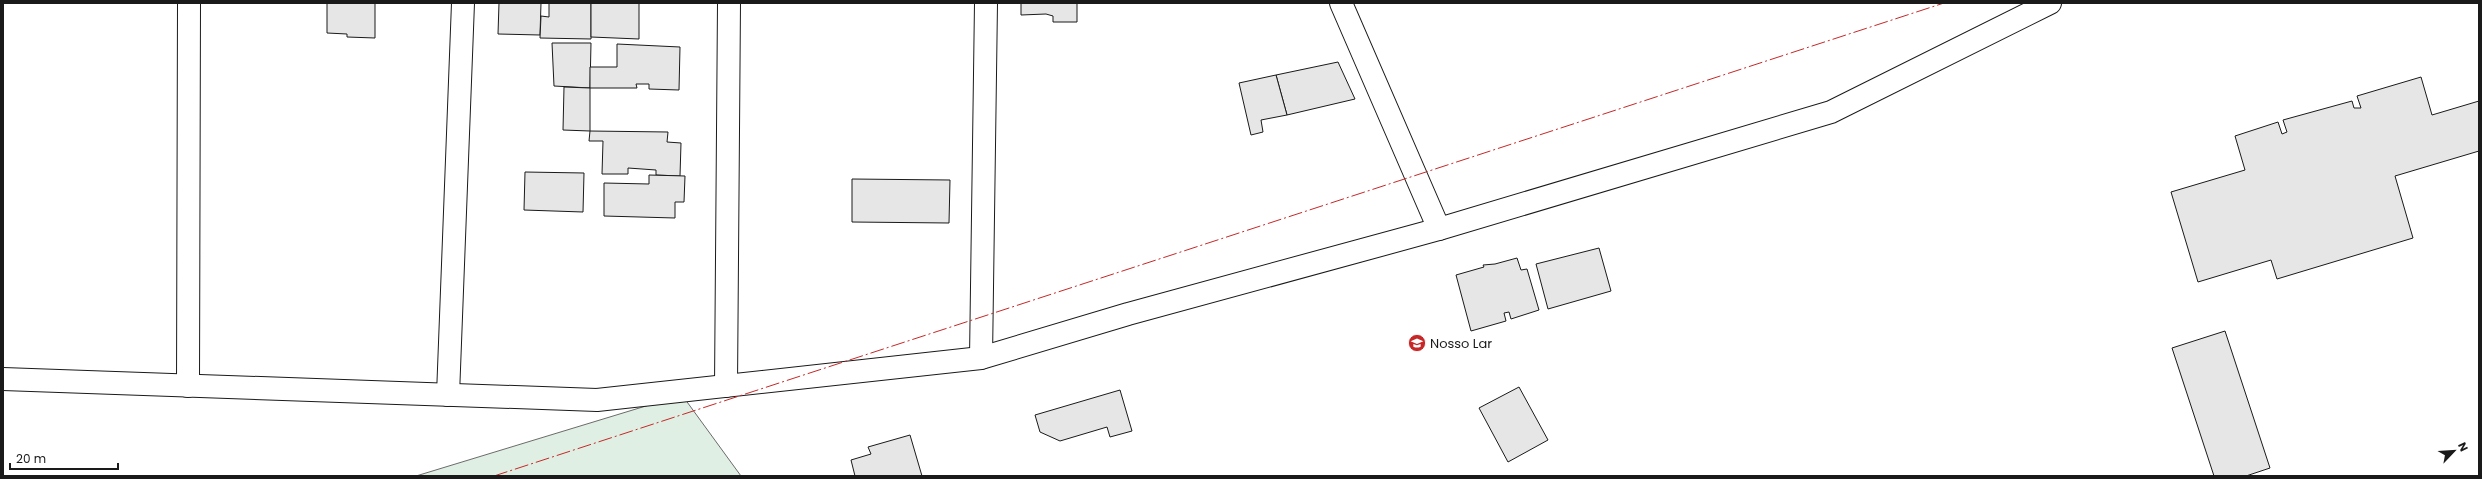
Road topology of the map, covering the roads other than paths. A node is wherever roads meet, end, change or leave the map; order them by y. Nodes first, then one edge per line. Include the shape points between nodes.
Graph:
1 (189, 3) edge
2 (463, 3) edge
3 (729, 3) edge
4 (986, 3) edge
5 (1341, 3) edge
6 (2050, 3) edge
7 (1439, 229) junction
8 (981, 358) junction
9 (3, 379) edge
10 (188, 386) junction
11 (726, 386) junction
12 (448, 395) junction

1 - 10 street
2 - 12 street
3 - 11 street
4 - 8 street
5 - 7 street
6 - 7 street via 1831,112
7 - 8 street via 1128,314
8 - 11 street
9 - 10 street
10 - 12 street
11 - 12 street via 597,400

